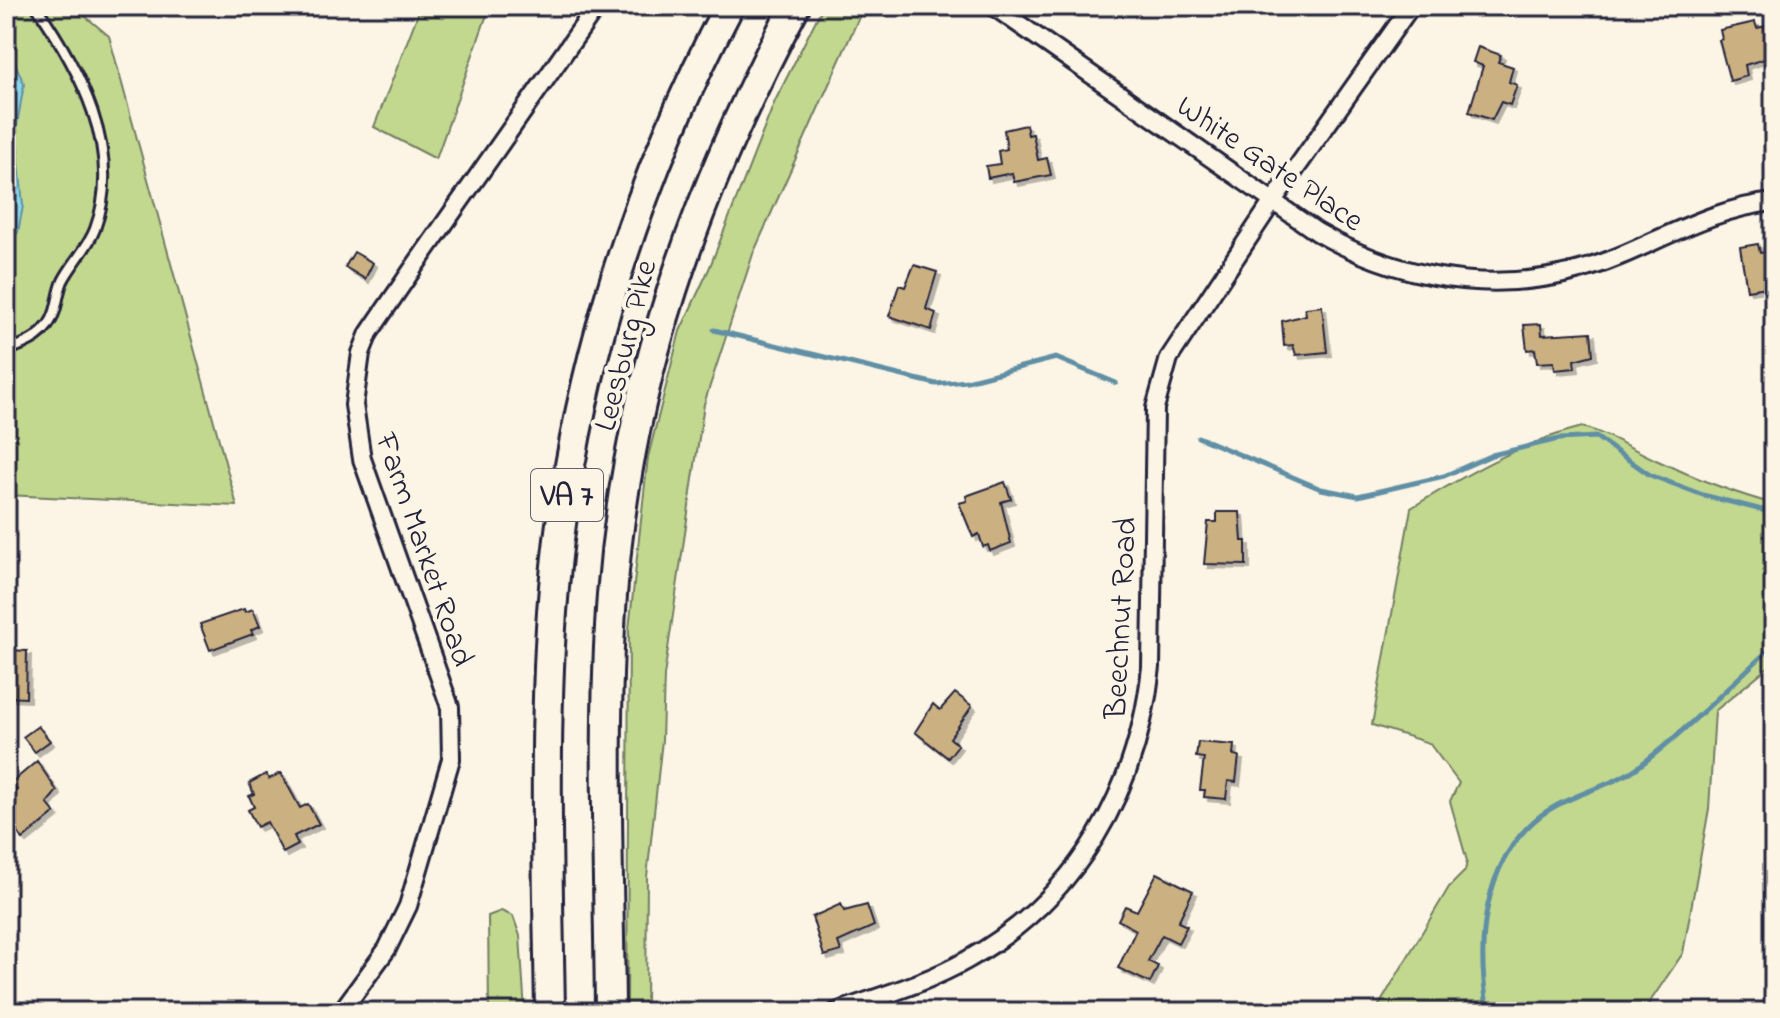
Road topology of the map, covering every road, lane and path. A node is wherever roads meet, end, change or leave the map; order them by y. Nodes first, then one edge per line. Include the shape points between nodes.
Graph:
1 (36, 6) edge
2 (597, 6) edge
3 (729, 6) edge
4 (795, 6) edge
5 (993, 6) edge
6 (1411, 6) edge
7 (1273, 201) junction
8 (1774, 202) edge
9 (6, 351) edge
10 (341, 1012) edge
11 (550, 1012) edge
12 (610, 1012) edge
13 (836, 1012) edge

1 - 9 lane via 91,104 102,149 103,186 95,228 62,282 54,315 35,340
2 - 10 street, Farm Market Road via 369,333 361,353 354,405 362,459 450,707 451,759 408,906 387,949
3 - 11 highway, Leesburg Pike / VA 7 via 653,166 612,283 572,461 552,612
4 - 12 highway, Leesburg Pike / VA 7 via 692,224 658,335 627,475 608,672
5 - 7 street, White Gate Place
6 - 7 street, Beechnut Road
7 - 8 street, White Gate Place via 1317,232 1371,259 1432,277 1497,283 1593,267 1708,218
7 - 13 street, Beechnut Road via 1180,336 1160,381 1155,408 1151,667 1130,771 1115,805 1055,892 998,941 932,977

